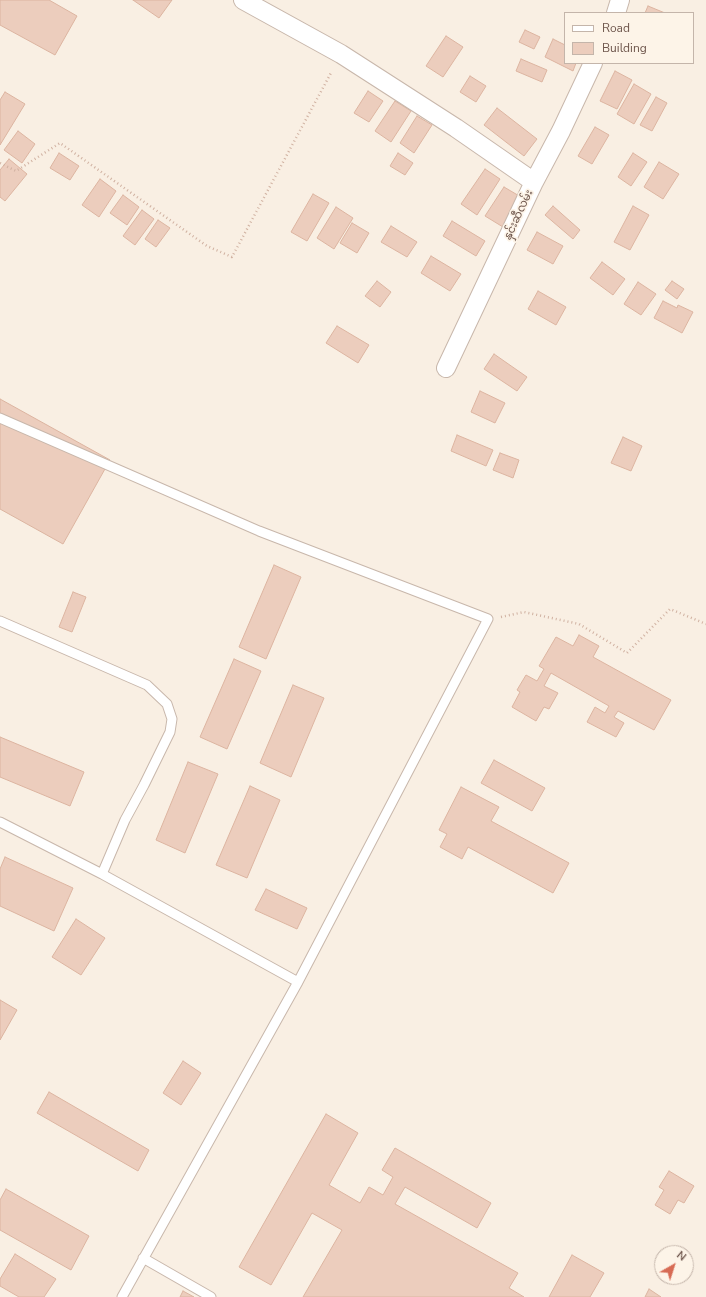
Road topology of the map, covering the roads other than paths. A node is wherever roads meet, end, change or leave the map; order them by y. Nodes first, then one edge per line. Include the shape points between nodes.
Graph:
1 (243, 0) edge
2 (620, 0) edge
3 (616, 12) edge
4 (593, 64) edge
5 (534, 182) junction
6 (446, 368) dead end
7 (0, 418) edge
8 (0, 622) edge
9 (0, 822) edge
10 (102, 874) junction
11 (298, 982) junction
12 (143, 1258) junction
13 (122, 1297) edge
14 (211, 1297) edge

1 - 5 street via 341,54
2 - 3 street
4 - 5 street, နှင်းဆီလမ်း
5 - 6 street, နှင်းဆီလမ်း
7 - 11 lane via 258,531 488,619
8 - 10 lane via 147,685 167,704 172,719 170,732 125,820
9 - 10 lane
10 - 11 lane
11 - 12 lane
12 - 13 lane
12 - 14 lane

